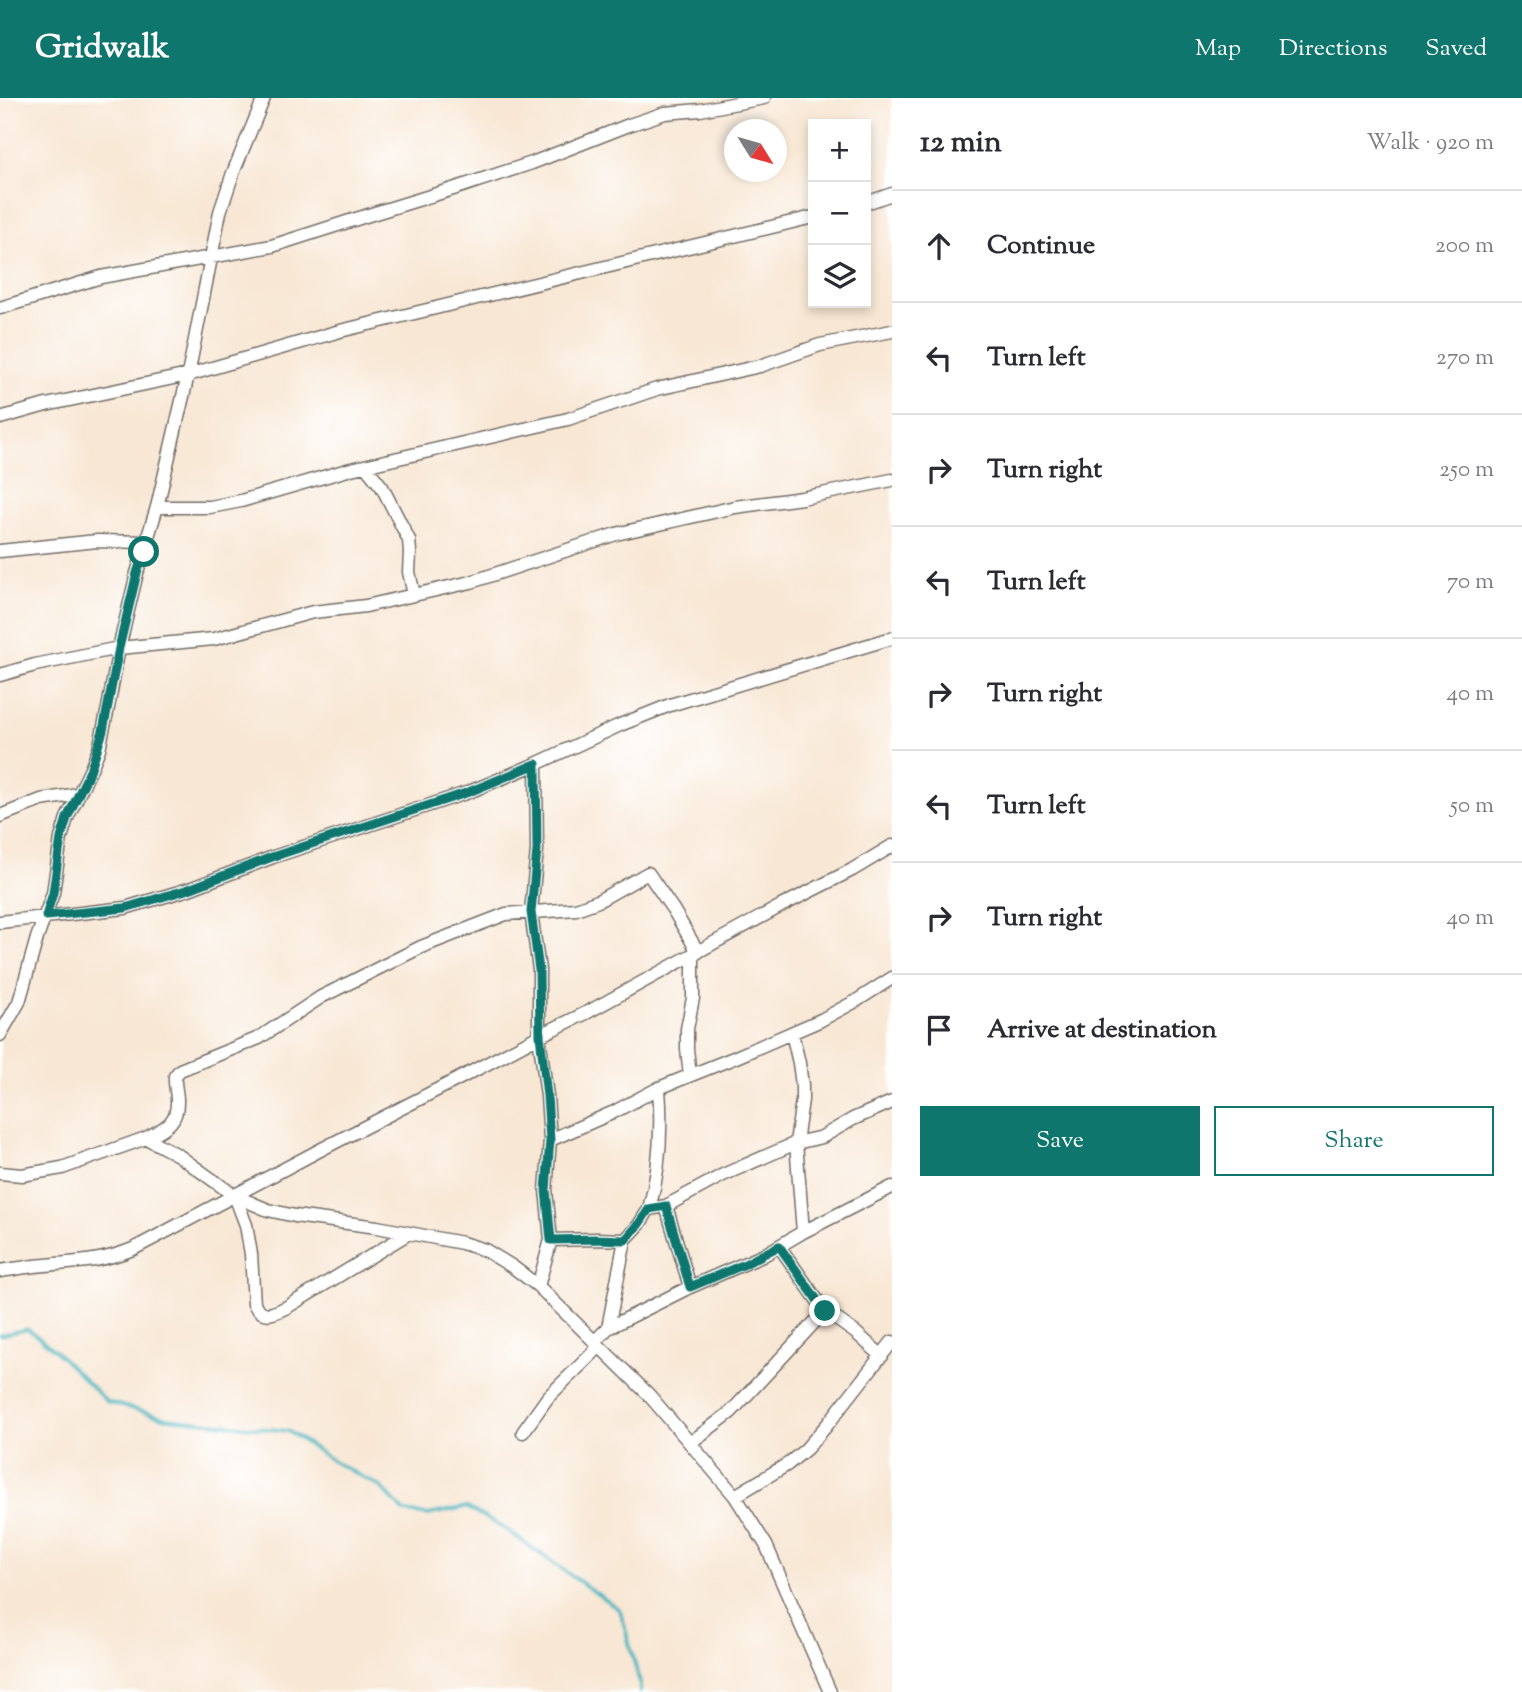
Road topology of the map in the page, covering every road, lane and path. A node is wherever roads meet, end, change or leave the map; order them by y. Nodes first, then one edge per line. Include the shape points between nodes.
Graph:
1 (264, 98) edge
2 (764, 98) edge
3 (892, 194) edge
4 (871, 201) edge
5 (808, 218) edge
6 (211, 257) junction
7 (0, 308) edge
8 (892, 331) edge
9 (188, 374) junction
10 (0, 418) edge
11 (366, 467) junction
12 (892, 480) edge
13 (158, 507) junction
14 (148, 542) junction
15 (0, 551) edge
16 (414, 595) junction
17 (892, 638) edge
18 (119, 648) junction
19 (0, 675) edge
20 (536, 764) junction
21 (78, 794) junction
22 (0, 816) edge
23 (892, 845) edge
24 (531, 912) junction
25 (46, 916) junction
26 (0, 922) edge
27 (696, 953) junction
28 (892, 978) edge
29 (792, 1032) junction
30 (0, 1035) edge
31 (540, 1035) junction
32 (690, 1075) junction
33 (659, 1088) junction
34 (892, 1101) edge
35 (146, 1138) junction
36 (550, 1140) junction
37 (796, 1143) junction
38 (0, 1173) edge
39 (892, 1187) edge
40 (235, 1196) junction
41 (666, 1206) junction
42 (649, 1209) junction
43 (803, 1232) junction
44 (409, 1233) junction
45 (551, 1240) junction
46 (625, 1240) junction
47 (779, 1246) junction
48 (0, 1271) edge
49 (538, 1286) junction
50 (690, 1287) junction
51 (825, 1311) junction
52 (608, 1328) junction
53 (892, 1342) edge
54 (596, 1344) junction
55 (882, 1356) junction
56 (523, 1432) dead end
57 (690, 1443) junction
58 (735, 1496) junction
59 (830, 1692) edge

1 - 6 street via 226,193
2 - 6 street via 665,113 453,190 272,246
3 - 4 street
5 - 9 street via 340,331
6 - 7 street via 102,276
6 - 9 street
8 - 11 street via 820,345 760,366 657,389 568,419
9 - 10 street
9 - 13 street
11 - 13 street via 210,507
11 - 16 street via 382,487 409,540
12 - 16 street via 649,526 471,582
13 - 14 street
14 - 15 street via 97,541
14 - 18 street
16 - 18 street via 313,612 214,639
17 - 20 street via 670,705
18 - 19 street
18 - 21 street via 99,749
20 - 24 street via 537,850
20 - 25 street via 469,792 189,889 125,908
21 - 22 street via 41,800
21 - 25 street via 61,838
23 - 27 street
24 - 27 street via 576,909 648,873
24 - 31 street via 539,970
24 - 35 street via 506,915 422,947 321,997 259,1038 180,1070 175,1076 178,1103 170,1125
25 - 26 street
25 - 30 street via 19,1002
27 - 31 street
27 - 32 street via 687,1029
28 - 29 street
29 - 32 street
29 - 37 street via 802,1085
31 - 36 street
31 - 40 street
32 - 33 street
33 - 36 street
33 - 42 street via 660,1136
34 - 37 street via 821,1137
35 - 38 street via 62,1168 22,1175
35 - 40 street
36 - 45 street via 546,1190
37 - 41 street
37 - 43 street
39 - 43 street
40 - 44 street via 282,1213
40 - 44 street via 248,1235 254,1304 264,1314 287,1307
40 - 48 street via 114,1257
41 - 42 street
41 - 50 street
42 - 46 street
43 - 47 street
44 - 49 street via 485,1250
45 - 46 street
45 - 49 street
46 - 52 street
47 - 50 street
47 - 51 street
49 - 54 street
50 - 52 street
51 - 55 street
51 - 57 street via 740,1403
52 - 54 street
53 - 55 street
54 - 56 street
54 - 57 street
55 - 58 street via 806,1449
57 - 58 street
58 - 59 street via 766,1545

